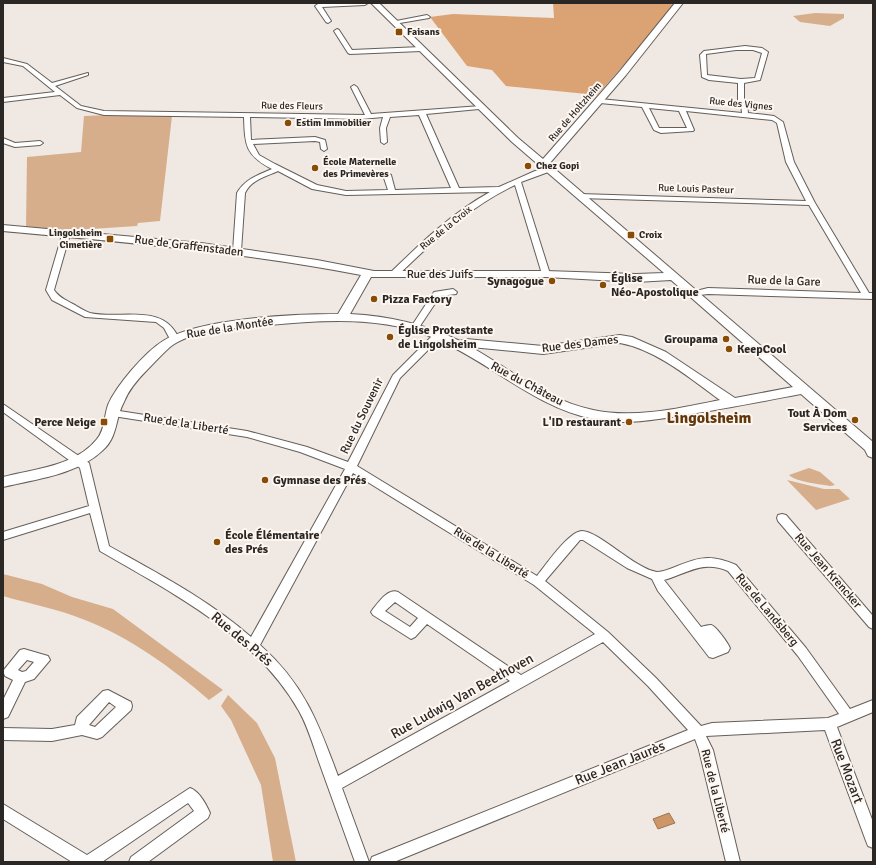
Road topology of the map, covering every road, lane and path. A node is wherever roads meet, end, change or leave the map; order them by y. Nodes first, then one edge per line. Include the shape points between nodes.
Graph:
1 (365, 3) edge
2 (375, 3) edge
3 (679, 3) edge
4 (427, 17) dead end
5 (328, 21) dead end
6 (394, 22) junction
7 (337, 31) dead end
8 (421, 49) junction
9 (3, 60) edge
10 (86, 74) dead end
11 (741, 80) junction
12 (51, 85) junction
13 (354, 87) dead end
14 (60, 93) junction
15 (3, 100) edge
16 (600, 101) junction
17 (645, 106) junction
18 (479, 107) junction
19 (682, 109) junction
20 (422, 113) junction
21 (247, 115) junction
22 (387, 115) junction
23 (745, 115) junction
24 (369, 116) junction
25 (3, 140) edge
26 (248, 142) junction
27 (384, 142) dead end
28 (40, 143) dead end
29 (324, 149) dead end
30 (545, 167) junction
31 (277, 169) junction
32 (387, 175) dead end
33 (517, 181) junction
34 (502, 189) junction
35 (456, 190) junction
36 (483, 190) junction
37 (392, 192) junction
38 (580, 196) junction
39 (487, 198) junction
40 (811, 203) junction
41 (3, 228) edge
42 (66, 234) junction
43 (237, 251) junction
44 (371, 274) junction
45 (546, 274) junction
46 (393, 275) junction
47 (674, 276) junction
48 (453, 292) dead end
49 (695, 294) junction
50 (871, 296) edge
51 (346, 318) junction
52 (415, 327) junction
53 (438, 335) junction
54 (174, 339) junction
55 (458, 345) junction
56 (804, 389) junction
57 (733, 403) junction
58 (3, 407) edge
59 (113, 413) junction
60 (873, 453) edge
61 (79, 461) junction
62 (352, 467) junction
63 (3, 482) edge
64 (94, 508) junction
65 (782, 518) dead end
66 (3, 536) edge
67 (656, 576) junction
68 (538, 582) junction
69 (426, 617) dead end
70 (873, 624) edge
71 (698, 632) dead end
72 (604, 634) junction
73 (253, 645) junction
74 (21, 678) dead end
75 (521, 682) junction
76 (873, 706) edge
77 (3, 713) edge
78 (848, 717) junction
79 (829, 724) junction
80 (82, 729) dead end
81 (698, 732) junction
82 (3, 734) edge
83 (334, 785) junction
84 (3, 811) edge
85 (873, 841) edge
86 (85, 862) edge
87 (90, 862) edge
88 (136, 862) edge
89 (362, 862) edge
90 (377, 862) edge
91 (733, 862) edge

1 - 5 street via 318,6
2 - 6 main road
3 - 16 main road, Rue de Holtzheim
4 - 6 street
6 - 8 main road
7 - 8 street via 350,52
8 - 18 main road
9 - 12 street, Rue des Fleurs via 25,65
10 - 12 street
11 - 11 street via 758,79 764,50 746,48 702,55 704,76
11 - 23 street via 741,101 744,104
12 - 14 street, Rue des Fleurs
13 - 24 street
14 - 15 street
14 - 21 street, Rue des Fleurs via 78,107 104,113
16 - 17 street, Rue des Vignes
16 - 30 main road, Rue de Holtzheim
17 - 19 street, Rue des Vignes
17 - 19 street via 656,129 661,131 691,130
18 - 20 street, Rue des Fleurs
18 - 30 main road
19 - 23 street, Rue des Vignes
20 - 22 street, Rue des Fleurs
20 - 35 street
21 - 24 street, Rue des Fleurs
21 - 26 street
22 - 24 street, Rue des Fleurs
22 - 27 street via 383,128
23 - 40 street, Rue des Vignes via 774,118 780,122 790,162
25 - 28 street via 14,145
26 - 29 street via 315,138 323,141
26 - 31 street via 256,156
30 - 33 street, Rue de la Croix
30 - 38 main road
31 - 37 street via 315,188 332,192
31 - 43 street via 248,182 243,187
32 - 37 street
33 - 34 street, Rue de la Croix
33 - 45 street
34 - 36 street
34 - 39 street, Rue de la Croix
35 - 36 street
35 - 37 street
36 - 39 street
38 - 40 street, Rue Louis Pasteur
38 - 47 main road
39 - 46 street, Rue de la Croix via 468,208
40 - 50 street, Rue des Vignes
41 - 42 main road, Rue de Graffenstaden
42 - 43 main road, Rue de Graffenstaden
42 - 54 street via 50,290 55,298 88,315 155,319 169,326
43 - 44 main road, Rue de Graffenstaden
44 - 46 main road, Rue des Juifs
44 - 51 main road
45 - 46 main road, Rue des Juifs
45 - 47 main road, Rue des Juifs via 636,278
47 - 49 main road
48 - 52 street via 438,294
49 - 50 street, Rue de la Gare via 708,291
49 - 56 main road
51 - 52 main road, Rue du Château
51 - 54 main road, Rue de la Montée via 232,325
52 - 53 main road, Rue du Château
53 - 55 main road, Rue du Château
53 - 62 street, Rue du Souvenir via 396,377
54 - 59 main road, Rue de la Montée via 166,344 124,388 116,401
55 - 57 main road, Rue du Château via 532,390 580,412 614,418 659,415
55 - 57 main road, Rue des Dames via 466,343 543,350 631,339 680,366
56 - 57 main road, Rue du Château
56 - 60 main road
58 - 61 street
59 - 61 main road, Rue de la Montée via 109,434 97,448
59 - 62 street, Rue de la Liberté via 247,434 302,449
61 - 63 main road
61 - 64 street, Rue des Prés via 85,466
62 - 68 street, Rue de la Liberté
62 - 73 street, Rue du Souvenir
64 - 66 street
64 - 73 street, Rue des Prés via 104,548 198,603
65 - 70 street, Rue Jean Krencker
67 - 68 street via 644,572 581,535 576,537
67 - 71 street via 662,588
67 - 78 street, Rue de Landsberg via 667,575 703,561 719,561 732,568 802,652
68 - 72 street, Rue de la Liberté
69 - 75 street
72 - 75 street, Rue Ludwig Van Beethoven
72 - 81 street, Rue de la Liberté
73 - 83 street, Rue des Prés via 270,661 304,708
74 - 77 street
75 - 83 street, Rue Ludwig Van Beethoven
76 - 78 street, Rue Jean Jaurès
78 - 79 street, Rue Jean Jaurès
79 - 81 street, Rue Jean Jaurès via 712,729
79 - 85 street, Rue Mozart
80 - 82 street via 52,735
81 - 90 street, Rue Jean Jaurès
81 - 91 street, Rue de la Liberté via 706,750
83 - 89 street, Rue des Prés
84 - 86 street
87 - 88 street via 190,794 203,813

